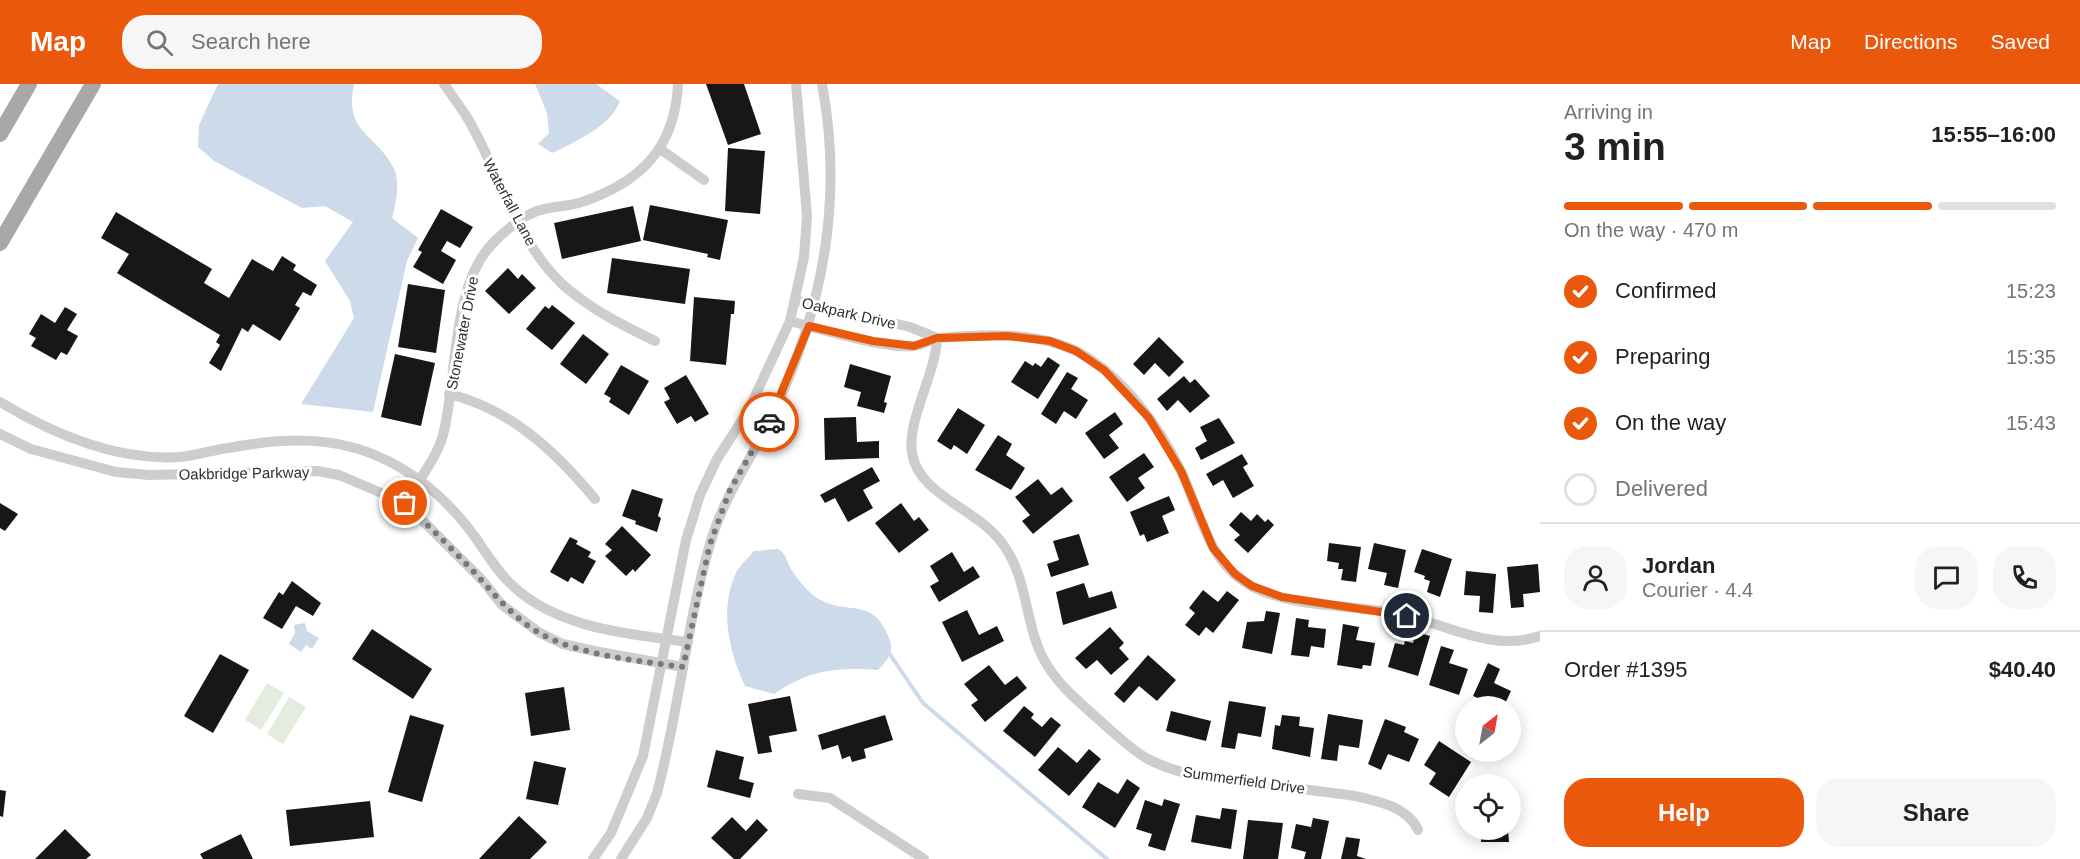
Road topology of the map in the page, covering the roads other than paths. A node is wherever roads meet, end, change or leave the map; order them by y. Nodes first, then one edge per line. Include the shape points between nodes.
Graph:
1 (29, 84) edge
2 (93, 84) edge
3 (444, 84) edge
4 (678, 84) edge
5 (796, 84) edge
6 (822, 84) edge
7 (0, 134) edge
8 (660, 149) junction
9 (704, 180) dead end
10 (519, 222) junction
11 (0, 243) edge
12 (795, 300) junction
13 (815, 306) junction
14 (879, 320) junction
15 (790, 321) junction
16 (809, 326) junction
17 (937, 338) junction
18 (655, 341) dead end
19 (878, 342) junction
20 (449, 394) junction
21 (0, 402) edge
22 (0, 434) edge
23 (418, 480) junction
24 (595, 499) dead end
25 (405, 503) junction
26 (1540, 636) edge
27 (666, 639) junction
28 (688, 642) junction
29 (661, 664) junction
30 (683, 667) junction
31 (798, 794) dead end
32 (1418, 830) dead end
33 (593, 859) edge
34 (621, 859) edge
35 (924, 859) edge

1 - 7 main road
2 - 11 main road
3 - 10 street, Waterfall Lane via 465,115
4 - 8 street, Stonewater Drive via 672,124
5 - 12 street via 807,216
6 - 13 street via 832,191
8 - 9 street
8 - 10 street, Stonewater Drive via 619,186 580,202 536,212
10 - 18 street, Waterfall Lane via 530,244 561,282 600,313
10 - 20 street, Stonewater Drive via 484,253 470,280
12 - 13 street, Oakpark Drive
12 - 15 street
13 - 14 street, Oakpark Drive
13 - 16 street
14 - 17 street, Oakpark Drive
14 - 19 street
15 - 16 street, Oakpark Drive
15 - 27 street via 748,411 717,459 700,495 686,540
16 - 19 street, Oakpark Drive
16 - 28 street via 771,419 730,490 710,544
17 - 19 street, Oakpark Drive via 914,346
17 - 26 street, Oakpark Drive via 1035,338 1090,359 1149,418 1181,471 1213,548 1223,563 1252,586 1282,597 1396,613 1492,641 1517,642
17 - 32 street, Summerfield Drive via 934,363 912,435 914,464 926,483 982,521 1008,551 1041,654 1067,692 1130,747 1163,766 1204,777 1377,801 1398,809
20 - 23 street, Stonewater Drive via 443,436
20 - 24 street via 485,404 507,417 556,455
21 - 23 street, Oakbridge Parkway via 47,429 119,451 179,457 275,440 303,439 374,454
22 - 25 street, Oakbridge Parkway via 53,456 116,472 172,475 317,471 339,475
23 - 25 street, Stonewater Drive
23 - 27 street, Oakbridge Parkway via 446,501 494,566 514,588 531,599 590,625
25 - 29 street, Oakbridge Parkway via 502,605 540,633 563,644
27 - 28 street, Oakbridge Parkway
27 - 29 street
28 - 30 street
29 - 30 street, Oakbridge Parkway
29 - 33 street via 643,756 611,833
30 - 34 street via 657,793 647,818
31 - 35 street via 830,798

